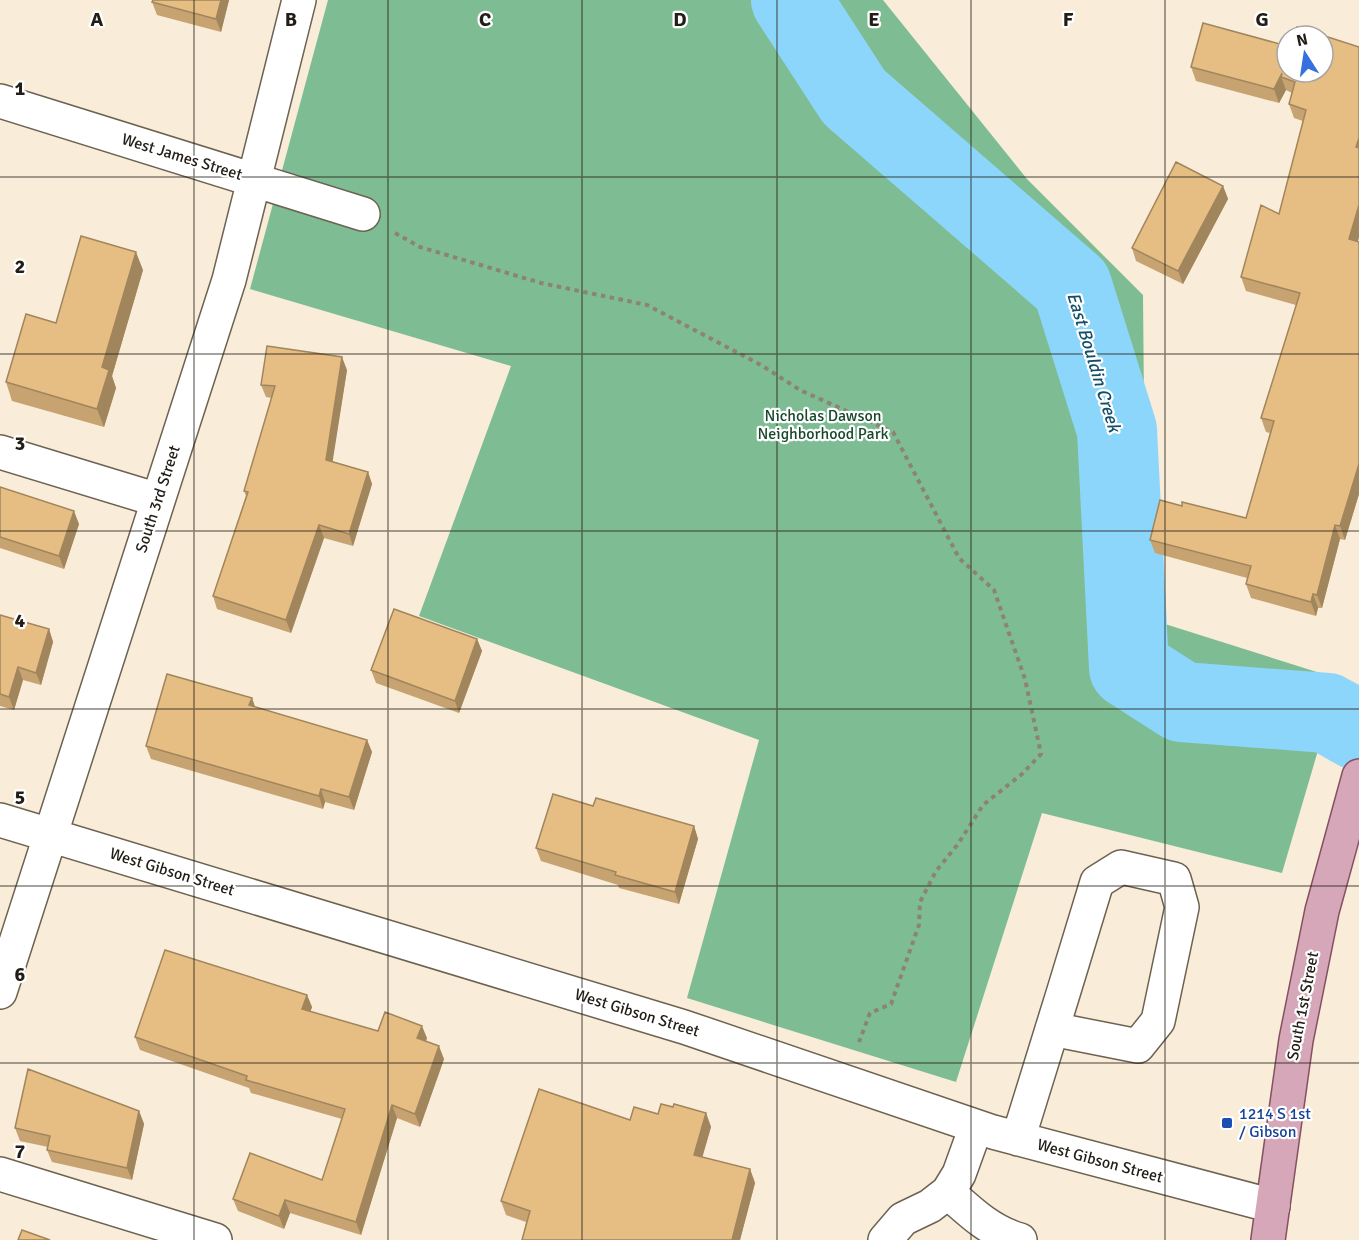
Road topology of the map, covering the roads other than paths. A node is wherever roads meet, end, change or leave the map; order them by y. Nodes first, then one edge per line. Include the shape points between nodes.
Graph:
1 (299, 0) edge
2 (0, 101) edge
3 (255, 180) junction
4 (363, 214) road end
5 (0, 452) edge
6 (158, 500) junction
7 (1359, 776) edge
8 (0, 820) edge
9 (50, 835) junction
10 (0, 992) edge
11 (1052, 1029) junction
12 (976, 1127) junction
13 (1018, 1139) junction
14 (0, 1173) edge
15 (948, 1192) junction
16 (1273, 1206) junction
17 (215, 1240) edge
18 (885, 1240) edge
19 (1020, 1240) edge
20 (1268, 1240) edge

1 - 3 street, South 3rd Street
2 - 3 street, West James Street
3 - 4 street, West James Street
3 - 6 street, South 3rd Street via 229,280
5 - 6 street
6 - 9 street, South 3rd Street
7 - 16 main road, South 1st Street via 1322,911 1296,1040
8 - 9 street, West Gibson Street
9 - 10 street, South 3rd Street
9 - 12 street, West Gibson Street via 684,1027
11 - 11 street via 1097,882 1120,867 1174,879 1182,907 1158,1021 1138,1046
11 - 13 street
12 - 13 street, West Gibson Street
12 - 15 street
13 - 16 street, West Gibson Street
14 - 17 street
15 - 18 street via 903,1219
15 - 19 street via 986,1225
16 - 20 main road, South 1st Street

